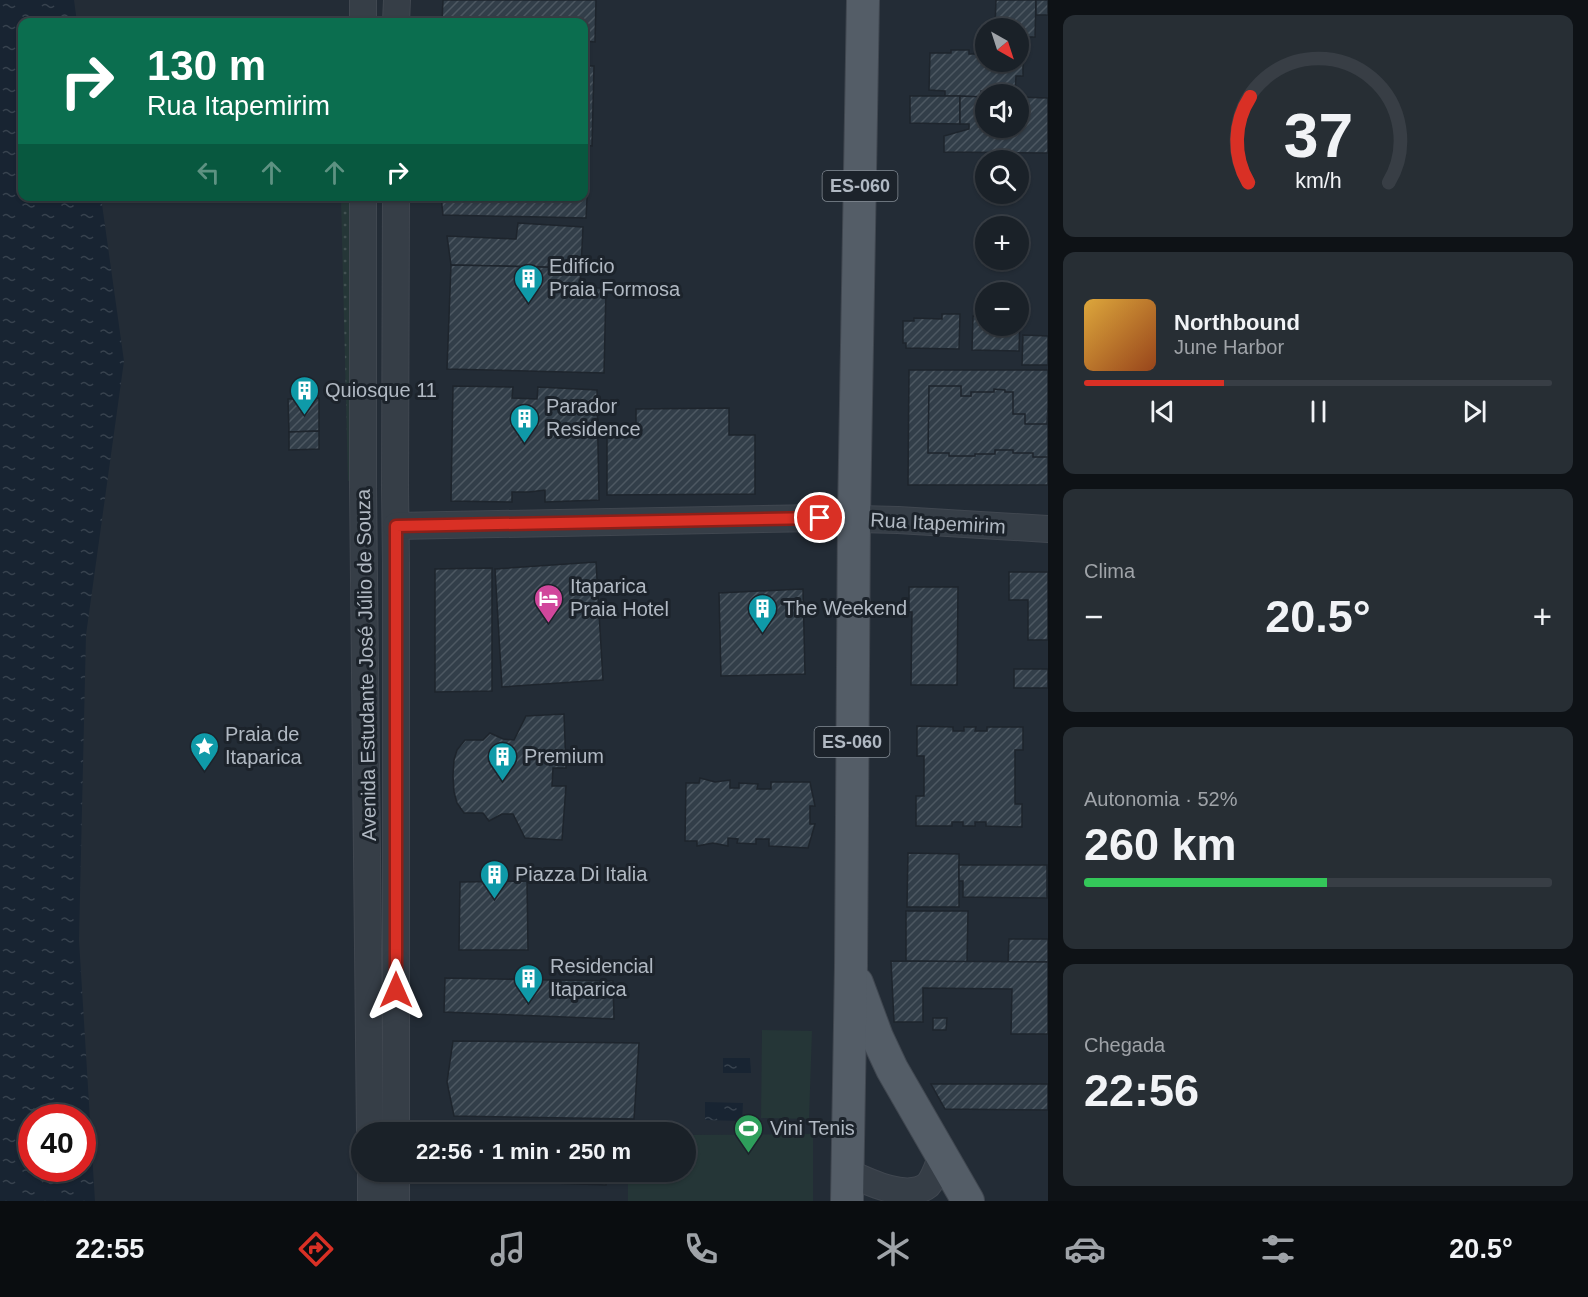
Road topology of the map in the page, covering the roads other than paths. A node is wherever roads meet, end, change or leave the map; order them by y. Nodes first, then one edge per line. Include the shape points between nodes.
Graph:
1 (363, 0) edge
2 (397, 0) edge
3 (863, 0) edge
4 (363, 18) edge
5 (396, 18) edge
6 (363, 201) edge
7 (396, 201) edge
8 (854, 518) junction
9 (396, 526) junction
10 (1048, 529) edge
11 (851, 966) junction
12 (370, 1122) edge
13 (396, 1122) edge
14 (942, 1155) junction
15 (371, 1182) edge
16 (396, 1182) edge
17 (847, 1187) edge
18 (916, 1198) edge
19 (371, 1201) edge
20 (396, 1201) edge
21 (968, 1201) edge

1 - 4 street
2 - 5 street
3 - 8 main road, ES-060
6 - 12 street, Avenida Estudante José Júlio de Souza
7 - 9 street, Avenida Estudante José Júlio de Souza
8 - 9 street, Rua Itapemirim
8 - 10 street, Rua Itapemirim
8 - 11 main road, ES-060
9 - 13 street, Avenida Estudante José Júlio de Souza
11 - 14 main road, ES-060 via 892,1069
11 - 17 main road, ES-060
14 - 18 street via 932,1180
14 - 21 main road, ES-060
15 - 19 street
16 - 20 street
17 - 18 street

